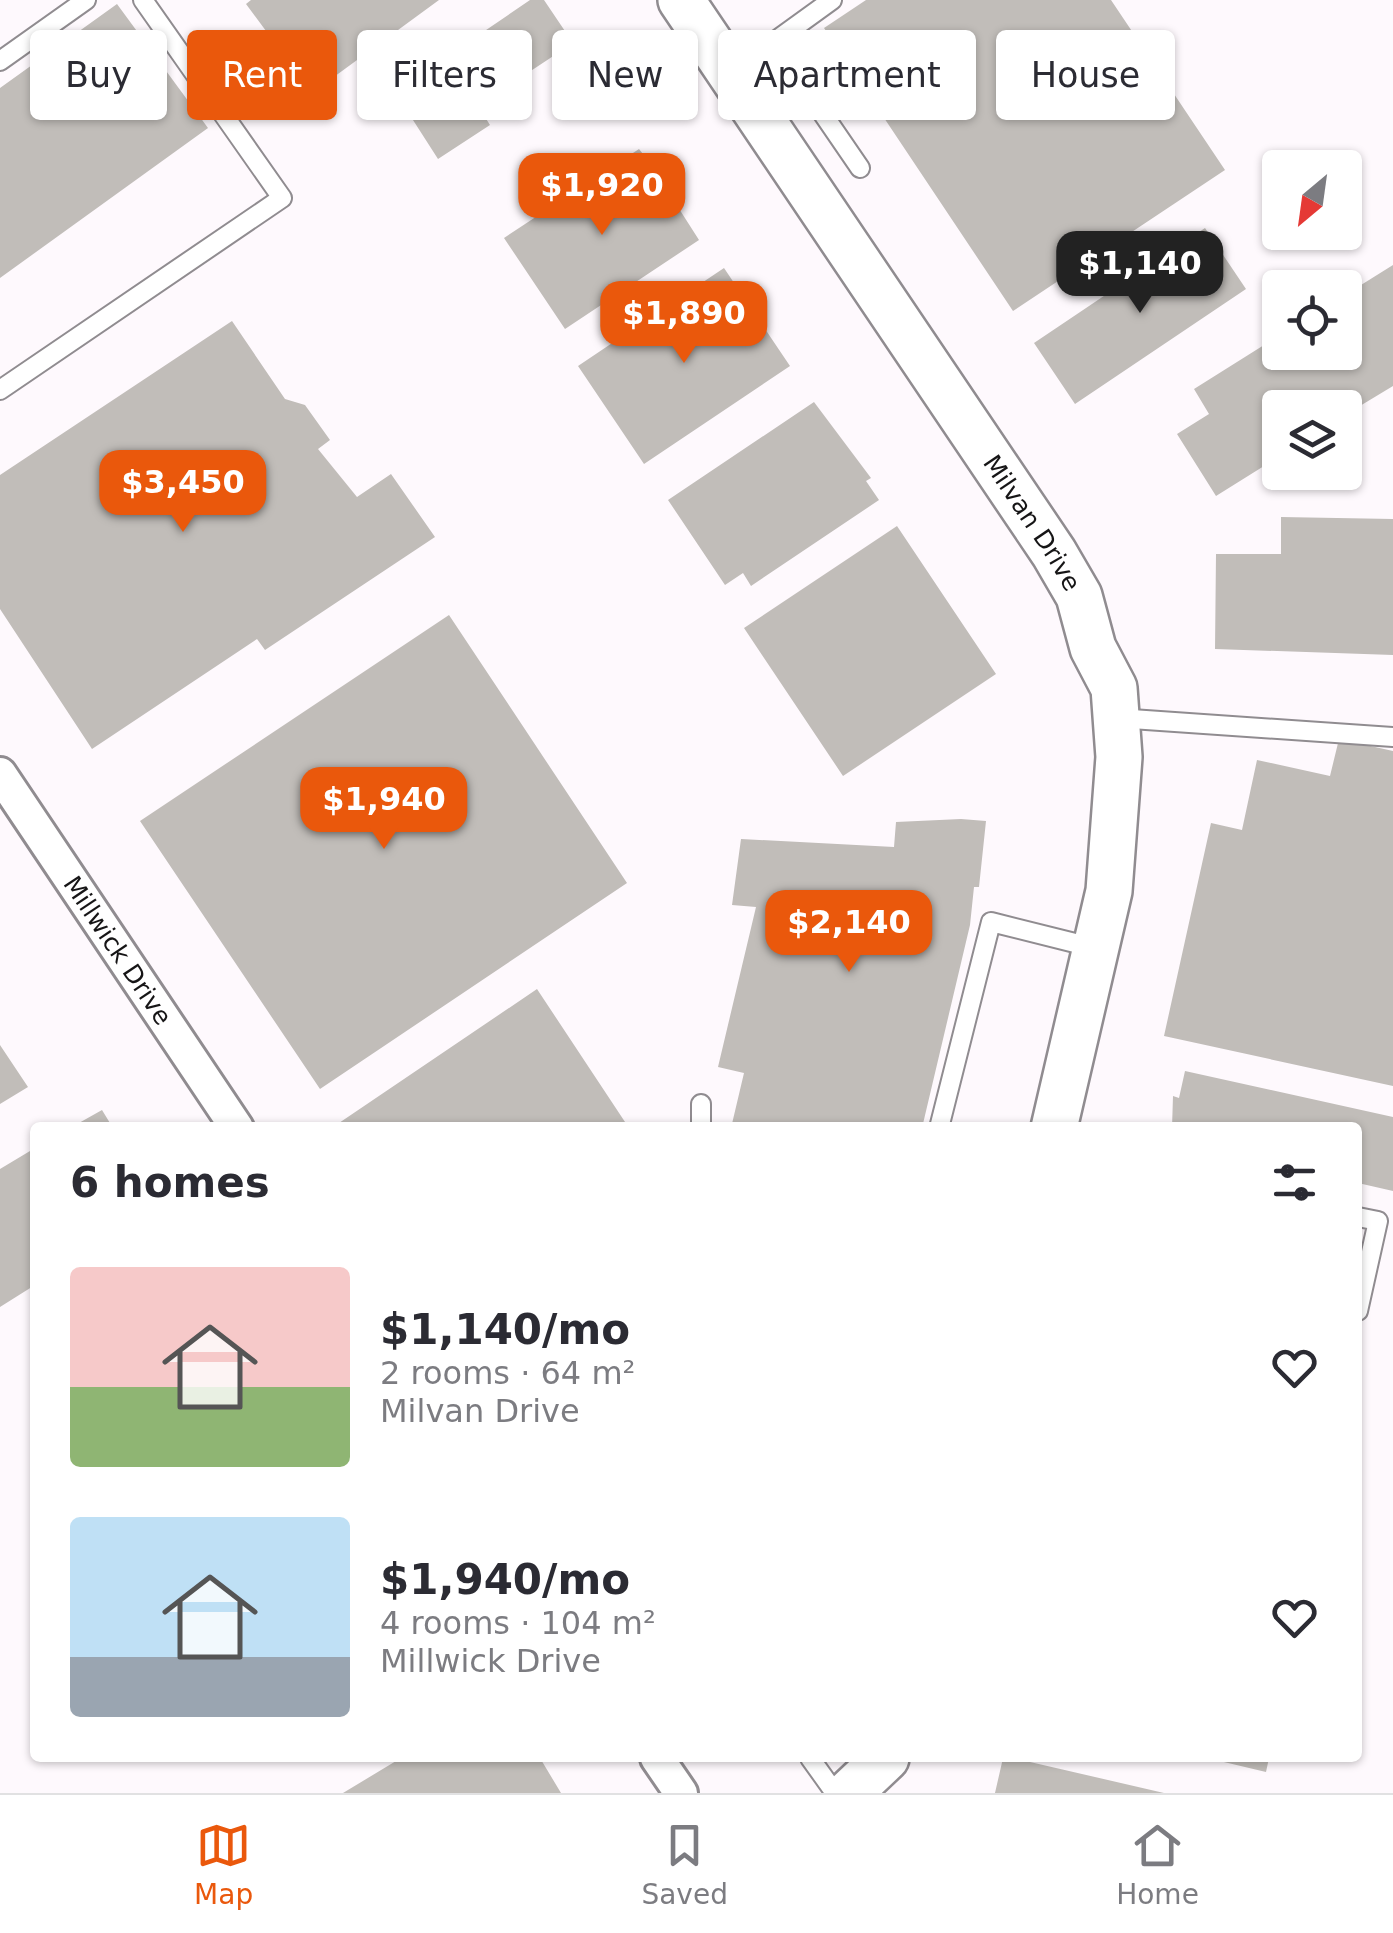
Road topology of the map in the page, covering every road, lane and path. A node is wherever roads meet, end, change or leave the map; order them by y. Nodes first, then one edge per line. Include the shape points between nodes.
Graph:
1 (86, 0) edge
2 (144, 0) edge
3 (680, 0) edge
4 (832, 0) edge
5 (790, 30) edge
6 (718, 56) edge
7 (0, 61) edge
8 (761, 120) edge
9 (827, 120) edge
10 (860, 168) dead end
11 (0, 390) edge
12 (1116, 718) junction
13 (1393, 737) edge
14 (0, 774) edge
15 (1095, 948) junction
16 (701, 1104) dead end
17 (233, 1122) edge
18 (701, 1122) edge
19 (941, 1122) edge
20 (1055, 1122) edge
21 (1386, 1222) edge
22 (1362, 1298) edge
23 (660, 1762) edge
24 (813, 1762) edge
25 (882, 1762) edge
26 (681, 1793) edge
27 (835, 1793) edge
28 (849, 1793) edge

1 - 7 lane
2 - 11 lane via 282,198
3 - 6 street, Milvan Drive
4 - 5 lane
8 - 12 street, Milvan Drive via 1054,553 1079,596 1093,648 1114,688
9 - 10 lane
12 - 13 lane
12 - 15 street, Milvan Drive via 1109,890
14 - 17 street, Millwick Drive
15 - 19 lane via 991,922
15 - 20 street, Milvan Drive
16 - 18 lane
21 - 22 lane
23 - 26 street
24 - 27 lane
25 - 28 street

